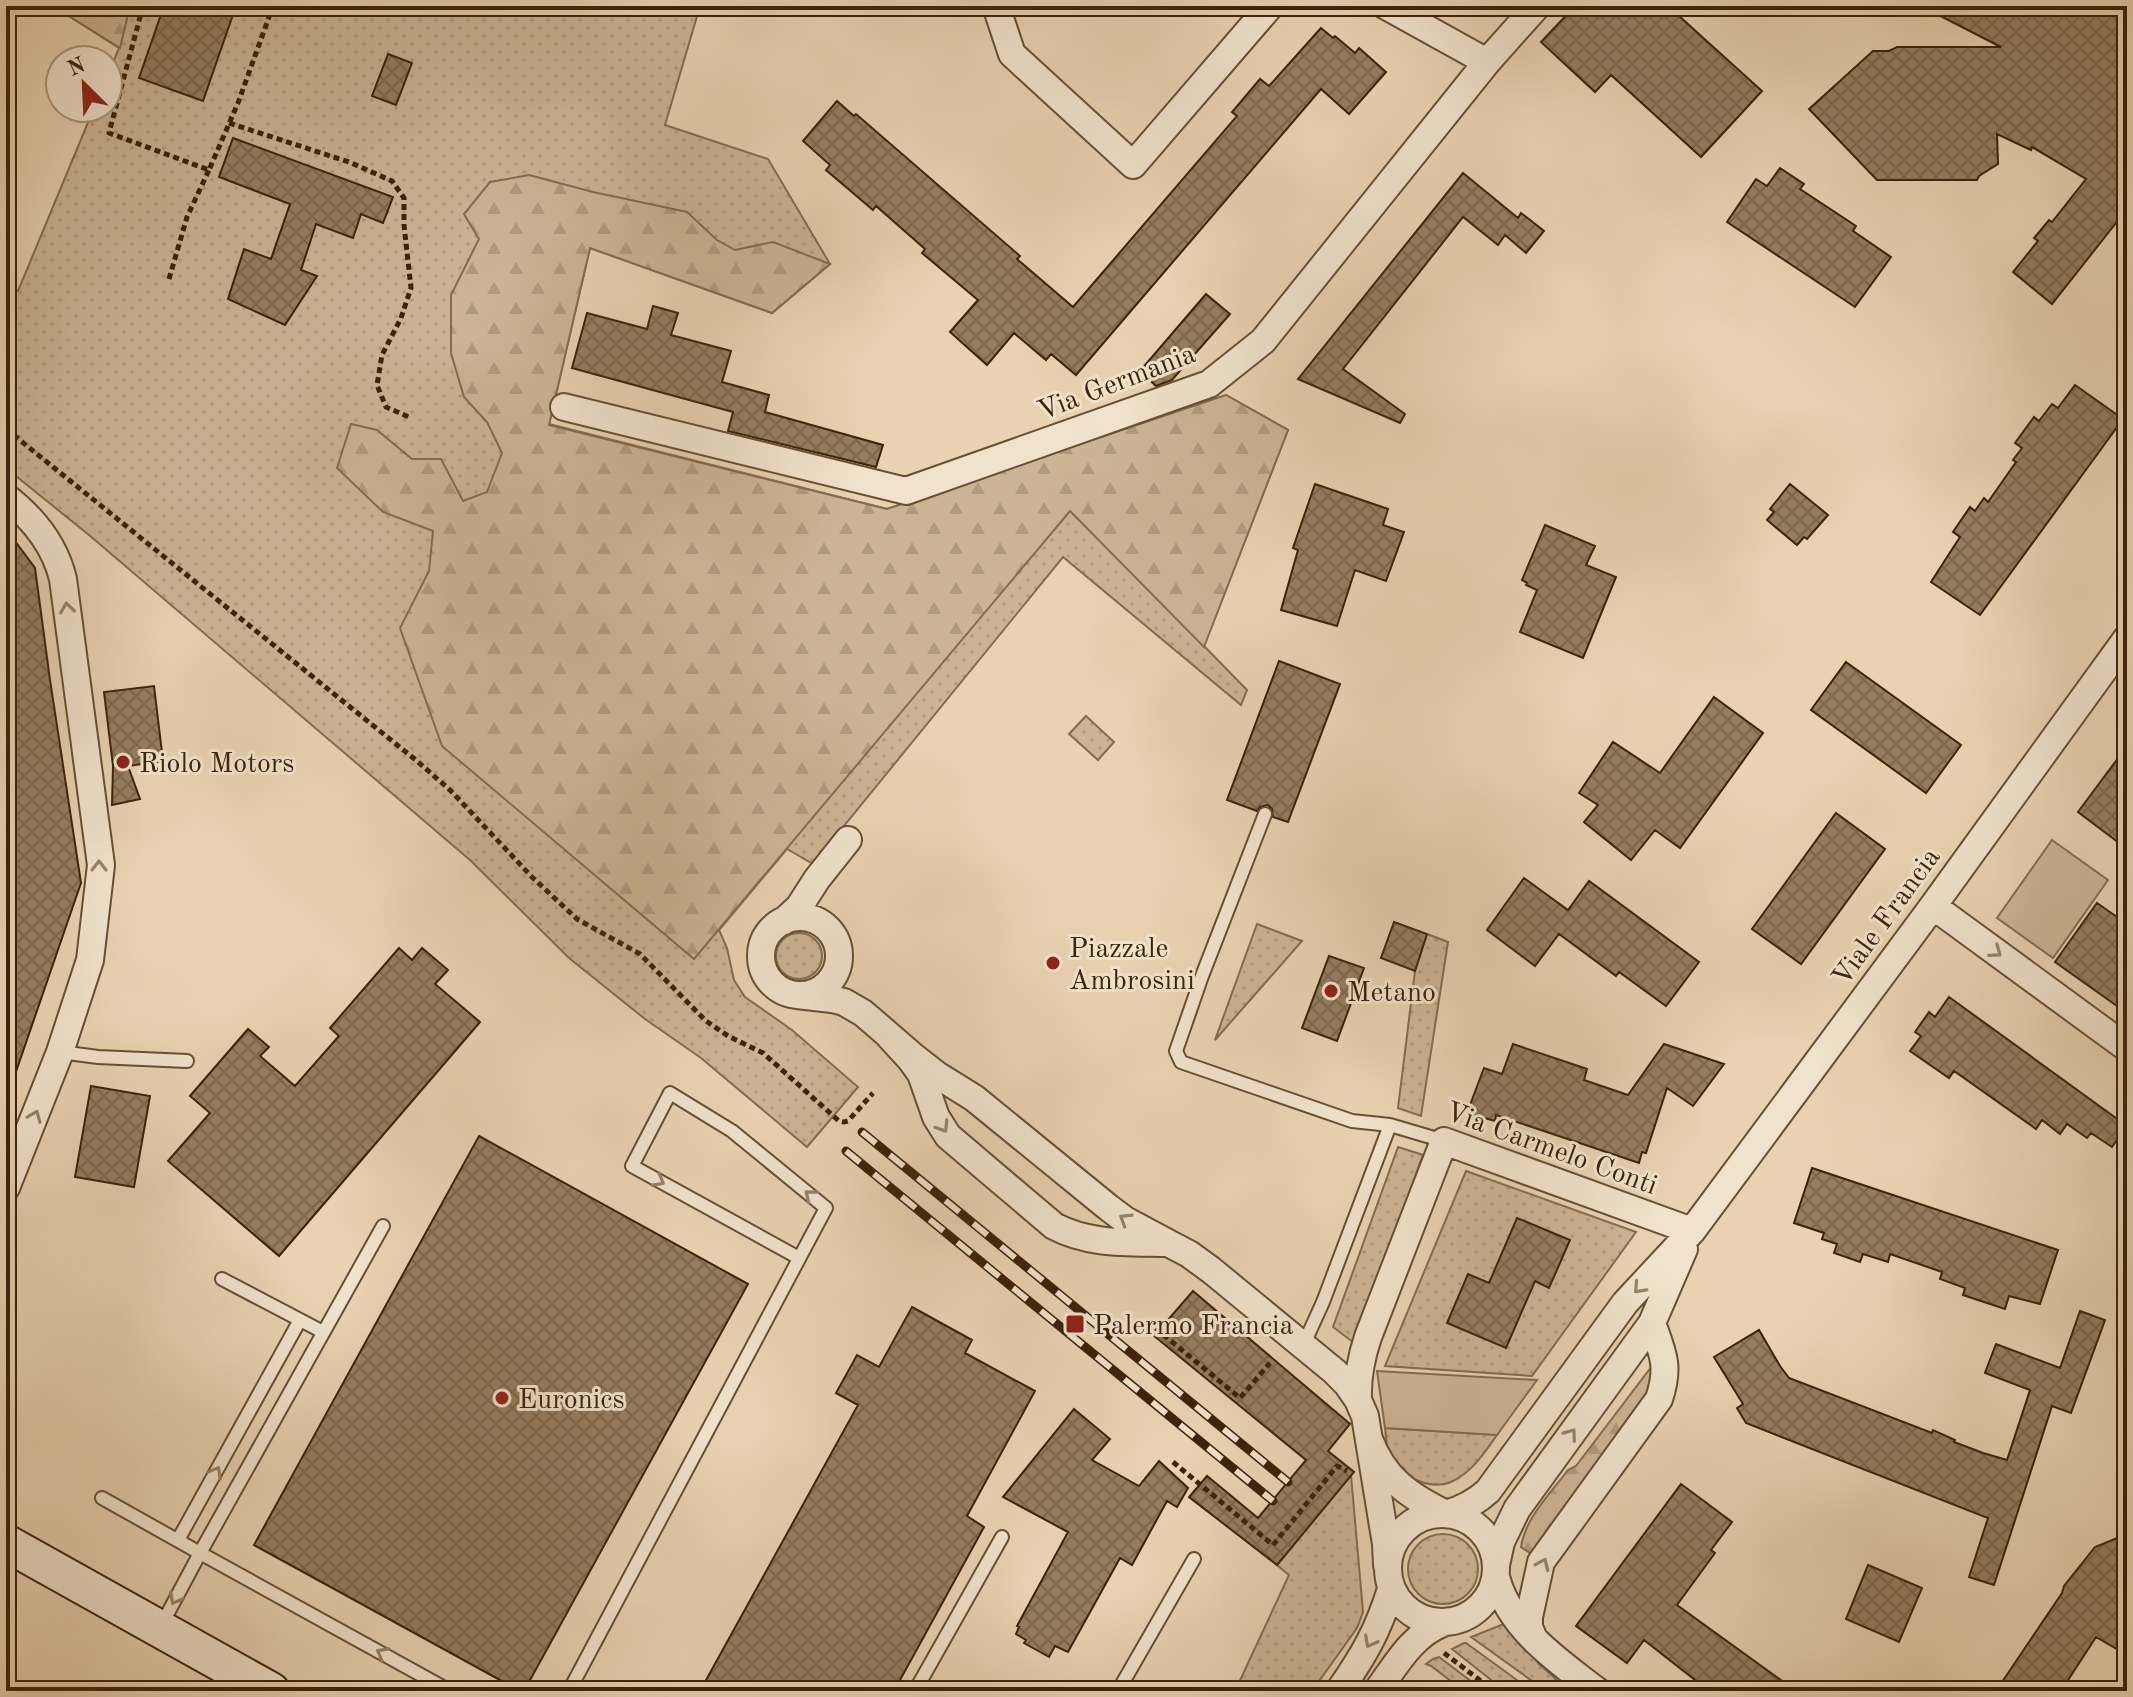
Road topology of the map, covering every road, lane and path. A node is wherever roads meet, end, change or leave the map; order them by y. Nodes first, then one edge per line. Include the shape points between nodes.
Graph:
1 (143, 6) edge
2 (273, 6) edge
3 (509, 6) edge
4 (543, 6) edge
5 (996, 6) edge
6 (1270, 6) edge
7 (1386, 6) edge
8 (1537, 6) edge
9 (1487, 62) junction
10 (229, 123) junction
11 (209, 170) junction
12 (169, 279) dead end
13 (564, 407) dead end
14 (411, 418) dead end
15 (6, 429) edge
16 (6, 497) edge
17 (2127, 638) edge
18 (1265, 814) dead end
19 (848, 840) dead end
20 (825, 870) junction
21 (1933, 906) junction
22 (784, 921) junction
23 (818, 921) junction
24 (839, 957) junction
25 (797, 995) junction
26 (863, 1013) junction
27 (890, 1037) junction
28 (2127, 1048) edge
29 (60, 1052) junction
30 (187, 1061) dead end
31 (873, 1093) dead end
32 (1390, 1125) junction
33 (1444, 1141) junction
34 (6, 1188) edge
35 (383, 1226) dead end
36 (1692, 1231) junction
37 (1168, 1243) junction
38 (799, 1258) junction
39 (222, 1279) dead end
40 (300, 1320) junction
41 (1148, 1322) dead end
42 (1652, 1323) junction
43 (323, 1332) junction
44 (1303, 1346) junction
45 (1270, 1363) dead end
46 (1358, 1400) junction
47 (1369, 1439) junction
48 (1173, 1462) dead end
49 (1337, 1466) dead end
50 (102, 1498) dead end
51 (1446, 1514) junction
52 (1002, 1537) dead end
53 (178, 1540) junction
54 (6, 1543) edge
55 (200, 1553) junction
56 (1194, 1559) dead end
57 (1496, 1571) junction
58 (1389, 1577) junction
59 (1443, 1623) junction
60 (159, 1629) junction
61 (1534, 1639) junction
62 (1442, 1651) dead end
63 (271, 1691) edge
64 (450, 1691) edge
65 (569, 1691) edge
66 (915, 1691) edge
67 (1118, 1691) edge
68 (1339, 1691) edge
69 (1377, 1691) edge
70 (1494, 1691) edge
71 (1597, 1691) edge

1 - 11 path via 109,133
2 - 10 path
3 - 4 path via 517,12
5 - 6 street via 1012,54 1133,165
7 - 9 street
8 - 9 street, Via Germania
9 - 13 street, Via Germania via 1263,341 1209,384 906,491
10 - 11 path
10 - 14 path via 349,162 392,181 404,198 411,288 382,355 377,385 386,407
11 - 12 path via 187,217
15 - 31 path via 417,761 568,911 640,954 706,1021 763,1053 839,1121 848,1121
29 -> 16 street via 90,960 101,865 58,558
17 - 21 street, Viale Francia
18 - 32 lane, Via Carmelo Conti via 1179,1037 1178,1057 1352,1121
19 - 20 street
20 - 22 street
20 - 23 street via 813,899
21 -> 28 street
21 - 36 street, Viale Francia
22 - 23 street
22 - 25 street via 765,939 762,963 774,985
23 - 24 street via 834,936
24 - 25 street via 831,980 810,994
24 - 26 street via 849,995
25 - 26 street via 844,1002
26 - 27 street
37 -> 27 street via 1125,1220
27 -> 37 street via 921,1074 948,1136 1054,1226 1087,1240
29 - 30 lane
34 -> 29 street
32 - 33 lane, Via Carmelo Conti
32 - 44 lane
33 - 36 street, Via Carmelo Conti
33 - 46 street via 1368,1337 1357,1380
35 - 43 lane
36 - 42 street, Viale Francia
36 -> 51 street, Viale Francia via 1625,1303 1488,1491 1471,1505
37 - 44 street via 1202,1263
38 -> 38 lane via 826,1208 732,1131 670,1093 632,1166
38 - 65 lane
39 - 40 lane
40 - 43 lane
53 -> 40 lane
41 - 45 path via 1240,1398
57 -> 42 street, Viale Francia via 1501,1542 1517,1509
61 -> 42 street via 1529,1617 1541,1562 1659,1399 1666,1372
43 - 55 lane
44 - 46 street
46 - 47 street
47 - 51 street via 1392,1479
47 - 58 street
48 - 49 path via 1273,1545
50 - 53 lane
51 - 57 street via 1470,1521 1489,1540
51 - 58 street via 1405,1528 1396,1539
52 - 66 lane
53 - 55 lane
54 - 60 street
55 -> 60 lane
64 -> 55 lane
56 - 67 lane
57 - 59 street via 1483,1604 1472,1614
57 - 61 street via 1510,1609
58 - 59 street via 1407,1610
58 -> 68 street via 1380,1623
59 - 69 street via 1416,1639
60 - 63 street
61 - 71 street
62 - 70 path

